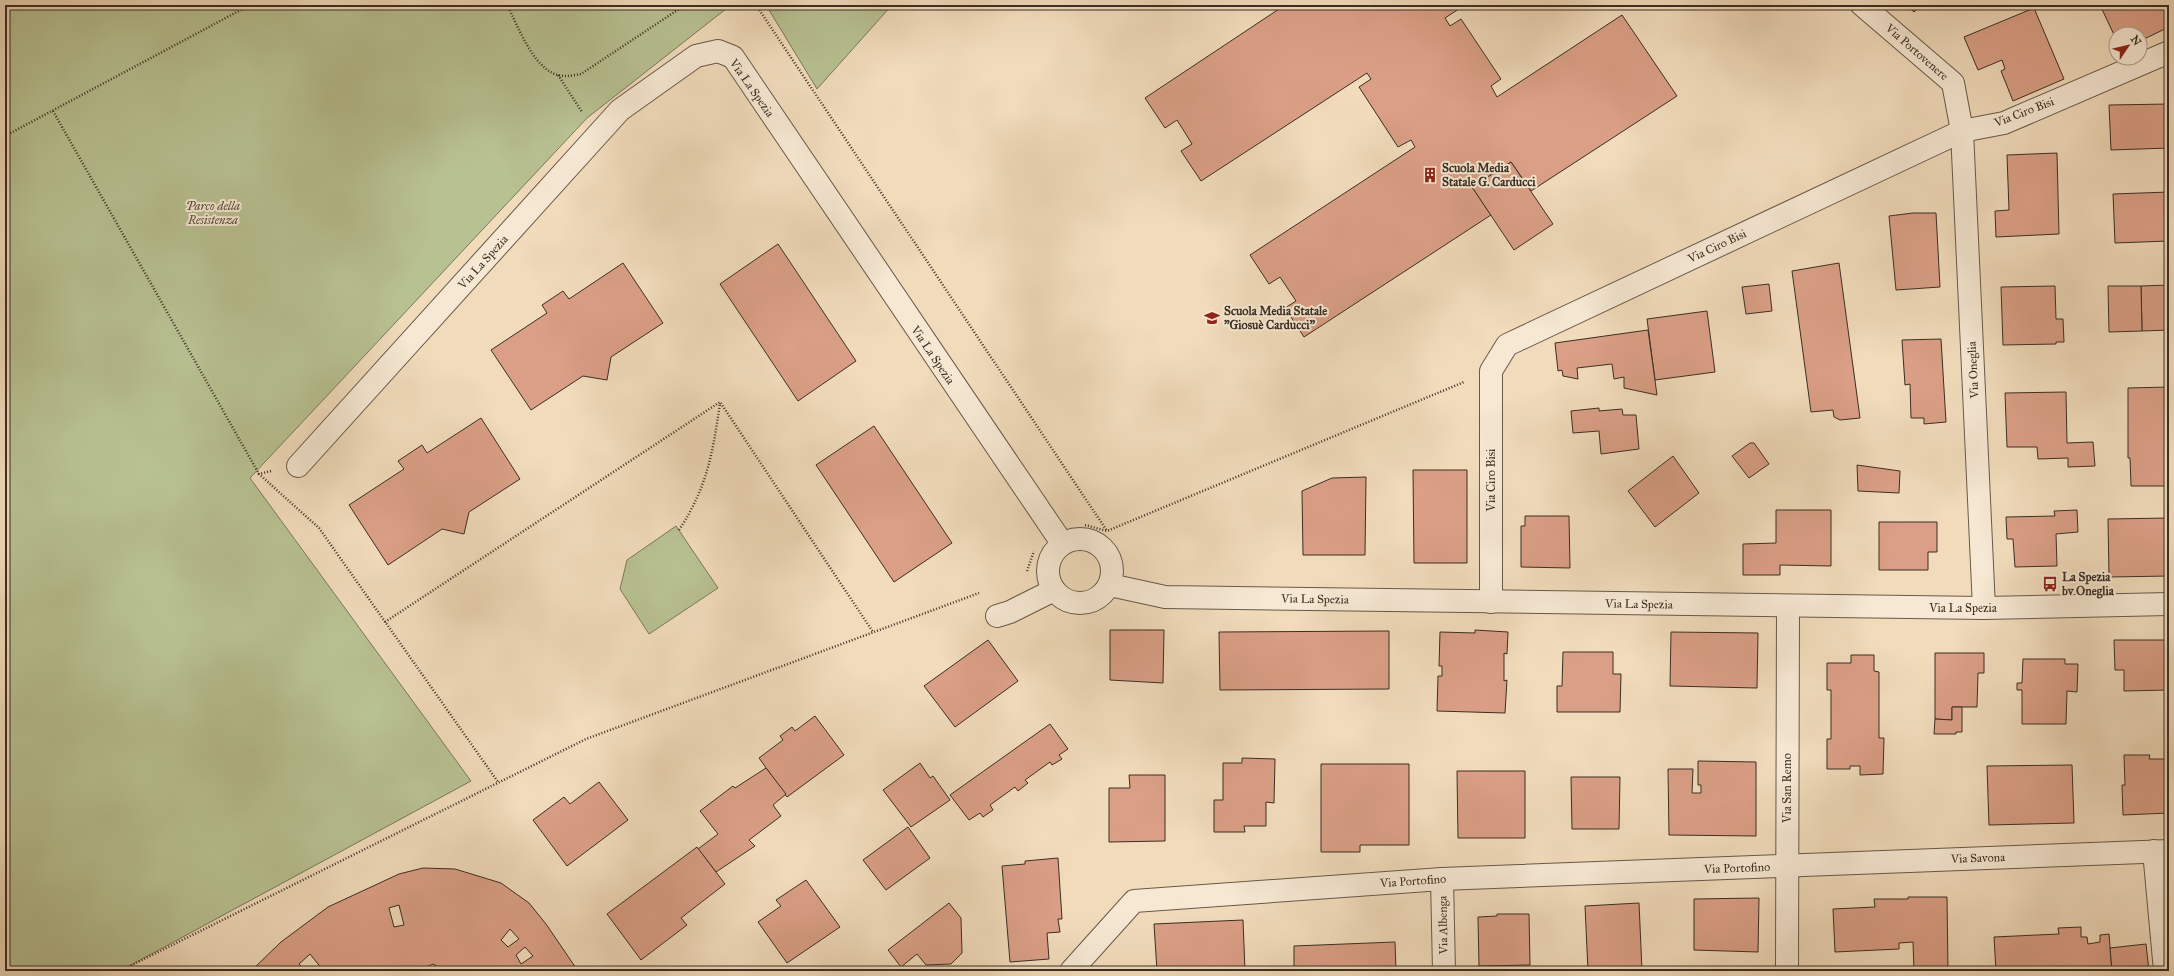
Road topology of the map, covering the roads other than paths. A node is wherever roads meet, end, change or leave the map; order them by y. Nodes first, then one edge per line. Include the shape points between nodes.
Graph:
1 (1862, 5) edge
2 (2169, 52) edge
3 (1962, 132) junction
4 (298, 466) road end
5 (1057, 537) junction
6 (1110, 585) junction
7 (1054, 590) junction
8 (1491, 602) junction
9 (2169, 604) edge
10 (1788, 606) junction
11 (1984, 608) junction
12 (996, 616) dead end
13 (2162, 851) edge
14 (1787, 866) junction
15 (1442, 879) junction
16 (1070, 971) edge
17 (1444, 971) edge
18 (1787, 971) edge
19 (2165, 971) edge

1 - 3 street, Via Portovenere via 1952,83
2 - 3 street, Via Ciro Bisi via 2004,123
3 - 8 street, Via Ciro Bisi via 1507,345 1491,370
3 - 11 street, Via Oneglia
4 - 5 street, Via La Spezia via 620,110 696,56 718,51 733,57
5 - 6 street via 1094,541 1105,549 1113,572
5 - 7 street via 1048,566 1048,577
6 - 7 street via 1099,597 1088,603 1075,603 1061,597
6 - 8 street, Via La Spezia via 1165,597
7 - 12 street via 1010,612
8 - 10 street, Via La Spezia
9 - 11 street, Via La Spezia
10 - 11 street, Via La Spezia
10 - 14 street, Via San Remo
13 - 14 street, Via Savona
13 - 19 street
14 - 15 street, Via Portofino
14 - 18 street, Via San Remo
15 - 16 street, Via Portofino via 1134,901
15 - 17 street, Via Albenga

